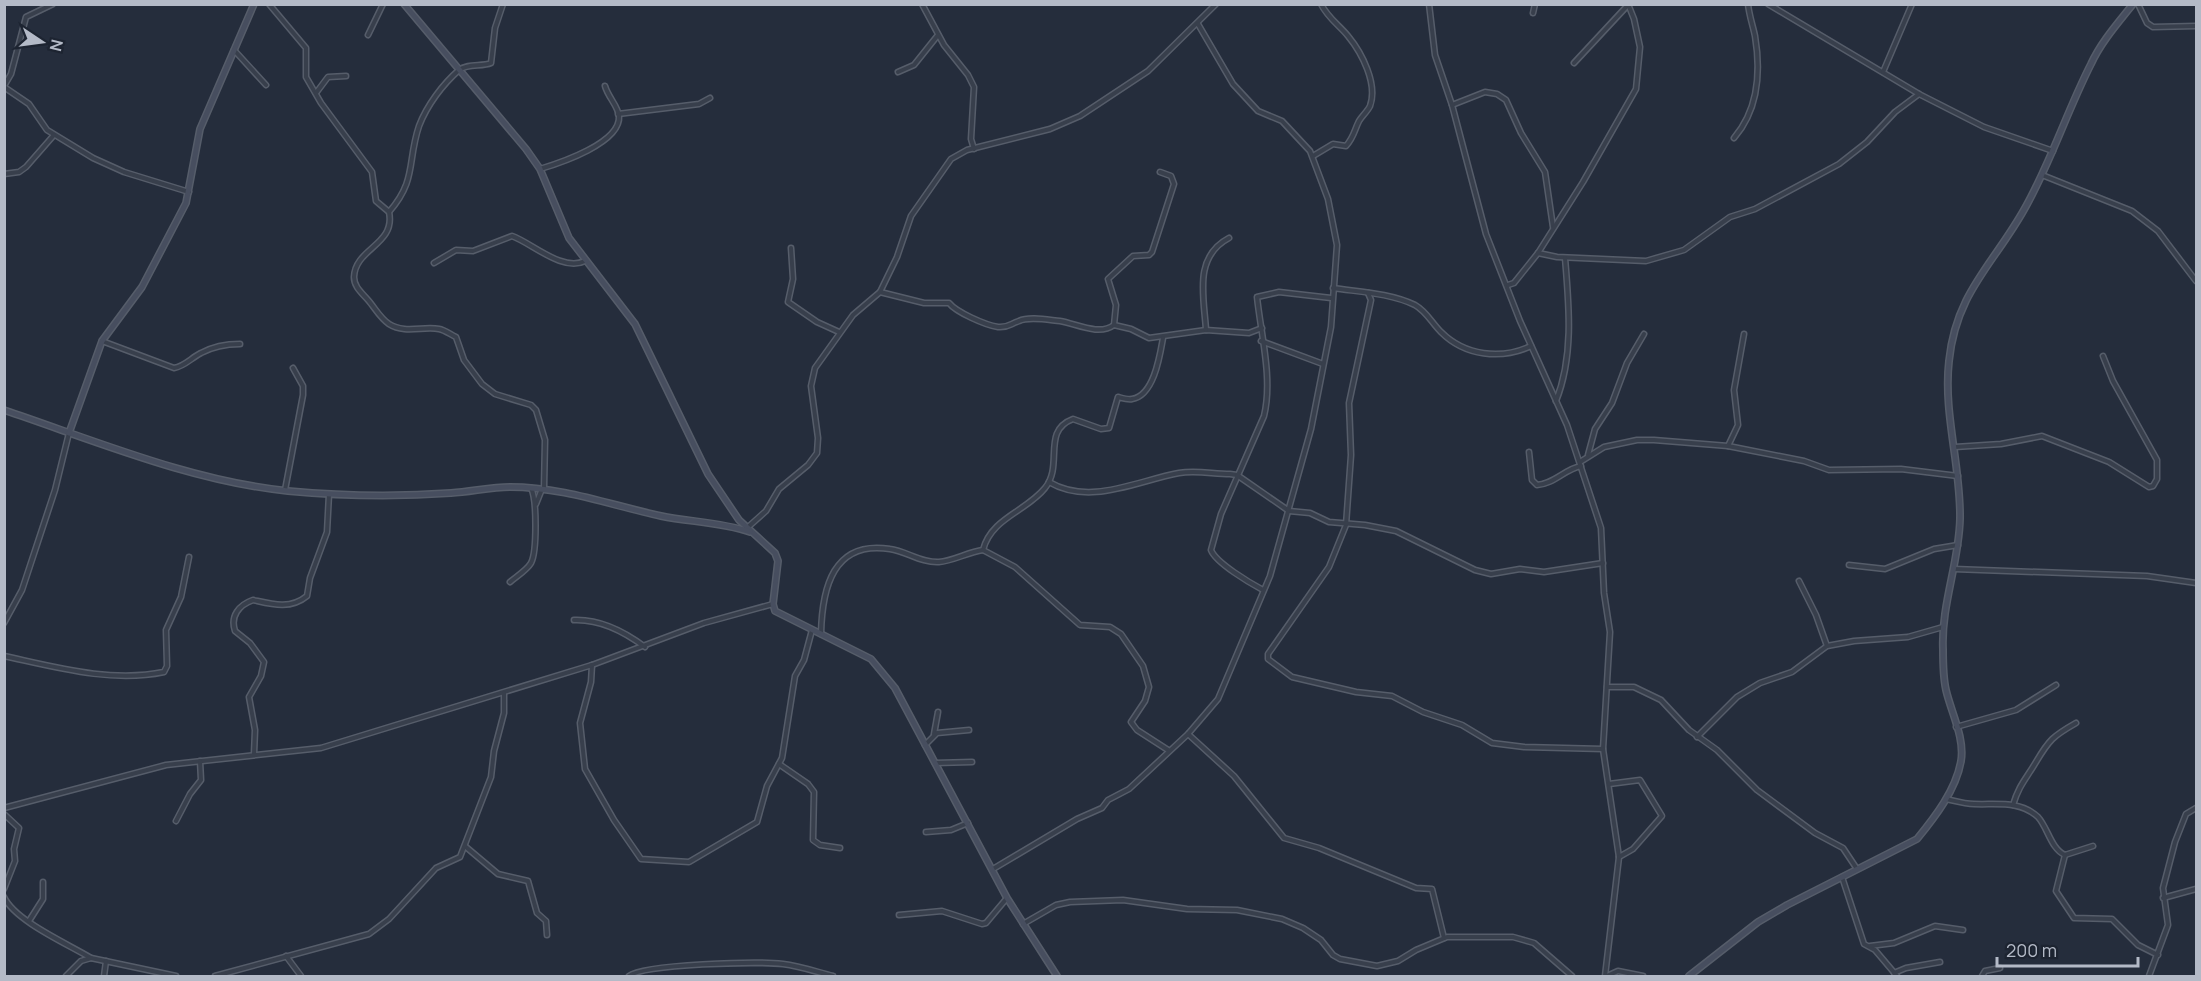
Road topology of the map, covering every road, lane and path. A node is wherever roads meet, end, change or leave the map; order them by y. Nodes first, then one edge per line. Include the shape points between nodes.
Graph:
1 (53, 4) edge
2 (254, 4) edge
3 (269, 4) edge
4 (383, 4) edge
5 (404, 4) edge
6 (503, 4) edge
7 (922, 4) edge
8 (1216, 4) edge
9 (1321, 4) edge
10 (1429, 4) edge
11 (1535, 4) edge
12 (1748, 4) edge
13 (1768, 4) edge
14 (1912, 4) edge
15 (2133, 4) edge
16 (2138, 4) edge
17 (1628, 5) edge
18 (1533, 13) dead end
19 (1198, 24) junction
20 (2196, 26) edge
21 (368, 35) dead end
22 (938, 35) junction
23 (234, 50) junction
24 (1574, 63) dead end
25 (459, 70) junction
26 (898, 72) dead end
27 (1883, 72) junction
28 (346, 76) dead end
29 (266, 85) dead end
30 (4, 86) edge
31 (605, 86) dead end
32 (316, 93) junction
33 (1919, 94) junction
34 (710, 98) dead end
35 (1452, 105) junction
36 (618, 114) junction
37 (54, 135) junction
38 (1734, 138) dead end
39 (974, 149) junction
40 (2053, 151) junction
41 (1313, 156) junction
42 (540, 170) junction
43 (1160, 172) dead end
44 (4, 174) edge
45 (2042, 175) junction
46 (189, 192) junction
47 (388, 212) junction
48 (1553, 227) junction
49 (1229, 238) dead end
50 (791, 248) dead end
51 (1538, 253) junction
52 (1565, 258) junction
53 (585, 261) junction
54 (434, 263) dead end
55 (2196, 281) edge
56 (1508, 285) junction
57 (1333, 288) junction
58 (880, 292) junction
59 (1368, 294) junction
60 (1331, 298) junction
61 (1114, 325) junction
62 (1262, 328) junction
63 (1206, 330) junction
64 (839, 332) junction
65 (1644, 334) dead end
66 (1744, 334) dead end
67 (1163, 338) junction
68 (102, 341) junction
69 (1261, 341) junction
70 (240, 344) dead end
71 (1531, 346) junction
72 (2103, 356) dead end
73 (1323, 364) junction
74 (293, 368) dead end
75 (1556, 401) junction
76 (4, 410) edge
77 (69, 433) junction
78 (1728, 446) junction
79 (1955, 447) junction
80 (1529, 452) dead end
81 (1588, 455) junction
82 (1581, 464) junction
83 (1237, 476) junction
84 (1959, 477) junction
85 (1049, 482) junction
86 (531, 487) junction
87 (543, 488) junction
88 (285, 490) junction
89 (329, 494) junction
90 (535, 505) junction
91 (1289, 511) junction
92 (1346, 525) junction
93 (747, 528) junction
94 (754, 534) junction
95 (1958, 545) junction
96 (983, 550) junction
97 (189, 557) dead end
98 (1603, 563) junction
99 (1849, 565) dead end
100 (1953, 569) junction
101 (1799, 580) dead end
102 (510, 582) dead end
103 (2196, 583) edge
104 (1263, 590) junction
105 (773, 604) junction
106 (574, 620) dead end
107 (5, 622) edge
108 (1943, 627) junction
109 (812, 630) junction
110 (821, 634) junction
111 (1827, 646) junction
112 (645, 647) junction
113 (4, 656) edge
114 (592, 665) junction
115 (2056, 685) dead end
116 (1607, 687) junction
117 (504, 693) junction
118 (938, 712) dead end
119 (2076, 723) dead end
120 (1956, 727) junction
121 (969, 730) dead end
122 (1188, 734) junction
123 (934, 736) junction
124 (1697, 737) junction
125 (925, 745) junction
126 (1168, 750) junction
127 (1603, 750) junction
128 (254, 754) junction
129 (200, 761) junction
130 (972, 762) dead end
131 (779, 764) junction
132 (935, 764) junction
133 (1609, 784) junction
134 (1945, 799) junction
135 (2013, 805) junction
136 (4, 808) edge
137 (2196, 808) edge
138 (4, 814) edge
139 (176, 821) dead end
140 (968, 823) junction
141 (926, 832) dead end
142 (2093, 846) dead end
143 (466, 847) junction
144 (840, 848) dead end
145 (2065, 855) junction
146 (1619, 857) junction
147 (1857, 869) junction
148 (993, 870) junction
149 (1842, 877) junction
150 (43, 882) dead end
151 (4, 889) edge
152 (2196, 889) edge
153 (4, 897) edge
154 (1007, 898) junction
155 (2163, 898) junction
156 (899, 915) dead end
157 (29, 921) junction
158 (1023, 924) junction
159 (1963, 930) dead end
160 (547, 935) dead end
161 (1444, 938) junction
162 (1877, 945) junction
163 (1870, 946) junction
164 (1876, 951) junction
165 (2158, 955) junction
166 (286, 956) junction
167 (91, 958) junction
168 (106, 961) junction
169 (1940, 962) dead end
170 (2000, 968) dead end
171 (833, 975) edge
172 (1895, 975) edge
173 (66, 976) edge
174 (104, 976) edge
175 (176, 976) edge
176 (215, 976) edge
177 (302, 976) edge
178 (629, 976) edge
179 (1057, 976) edge
180 (1572, 976) edge
181 (1606, 976) edge
182 (1643, 976) edge
183 (1689, 976) edge
184 (1982, 976) edge
185 (2149, 976) edge

1 - 30 street via 26,17 11,74
2 - 23 street
3 - 32 street via 306,48 305,72
4 - 21 street
5 - 25 street
6 - 25 street via 495,28 491,63
7 - 22 street
8 - 19 street
9 - 41 street via 1362,58 1371,100 1356,134 1346,146 1333,144
10 - 35 street via 1435,55
11 - 18 street
12 - 38 street via 1756,48 1756,94 1743,128
13 - 27 street
14 - 27 street
15 - 40 street via 2091,62
16 - 20 street via 2153,27
17 - 24 street
17 - 48 street via 1640,47 1636,89
19 - 39 street via 1131,84 1080,116 1035,134
19 - 41 street via 1233,84 1258,111 1281,121
22 - 26 street via 914,65
22 - 39 street via 974,87
23 - 29 street
23 - 46 street via 200,129
25 - 42 street
25 - 47 street via 428,108 415,144 409,181
27 - 33 street
28 - 32 street via 328,77
30 - 37 street via 29,104
31 - 36 street
32 - 47 street via 372,172 376,201
33 - 40 street via 1984,126
33 - 52 street via 1839,164 1762,205 1730,217 1684,250 1646,261
34 - 36 street via 699,104
35 - 48 street via 1485,92 1506,100 1545,172
35 - 56 street via 1486,234
36 - 42 street via 616,128 604,141
37 - 44 street via 26,167
37 - 46 street via 108,166
39 - 58 street via 951,159 921,199
40 - 45 street
41 - 57 street via 1337,237
42 - 53 street via 569,238
43 - 61 street via 1171,176 1174,184 1152,252 1133,256 1108,279 1116,305
45 - 55 street via 2132,211 2158,231
45 - 79 street via 2024,210 1965,298 1955,325 1948,388
46 - 68 street via 142,287
47 - 87 street via 390,228 357,266 357,288 392,326 417,331 440,329 456,338 464,360 482,384 495,394 536,410 545,440
48 - 51 street
49 - 63 street via 1216,246 1205,265 1202,286
50 - 64 street via 793,279 788,302
51 - 52 street
51 - 56 street via 1514,283
52 - 75 street via 1570,318 1565,378
53 - 54 street via 573,263 544,255 512,236 473,251 456,250
53 - 93 street via 635,324 708,474
56 - 71 street
57 - 59 street
57 - 60 street
58 - 61 street via 924,303 949,303 955,311 998,327 1010,327 1020,320 1061,321 1090,329
58 - 64 street
59 - 71 street via 1401,299 1416,306 1450,341 1469,349 1497,355
59 - 92 street via 1371,300 1348,413 1351,455
60 - 62 street via 1279,292 1257,297
60 - 73 street via 1331,327
61 - 67 street via 1149,338
62 - 63 street via 1242,333
62 - 69 street
63 - 67 street
64 - 93 street via 812,378 817,453 779,489 766,512
65 - 81 street via 1627,363 1612,403 1595,429
66 - 78 street via 1735,383 1738,425
67 - 85 street via 1148,387 1141,396 1118,398 1109,428 1073,419 1059,428 1053,441 1054,467
68 - 70 street via 174,368 220,345
68 - 77 street
69 - 73 street
69 - 83 street via 1267,370 1267,404
71 - 75 street
72 - 79 street via 2157,460 2153,486 2109,462 2042,436
73 - 91 street
74 - 88 street via 303,386 303,395
75 - 82 street
76 - 77 street
77 - 88 street via 197,472
77 - 107 street via 22,590
78 - 81 street via 1637,440
78 - 84 street via 1829,470 1901,469
79 - 84 street
80 - 82 street via 1532,480 1537,485
81 - 82 street
82 - 98 street via 1601,528
83 - 85 street via 1190,471 1088,495
83 - 91 street
83 - 104 street via 1211,553
84 - 95 street
85 - 96 street via 990,533
86 - 87 street
86 - 89 street via 413,495
86 - 90 street
87 - 90 street
87 - 94 street
88 - 89 street
89 - 128 street via 327,532 307,596 274,605 253,600 240,608 233,621 235,631 264,662 249,697 255,730
90 - 102 street via 532,558 528,567
91 - 92 street via 1310,513
91 - 104 street via 1275,564
92 - 98 street via 1396,531 1491,574 1520,569 1544,572
92 - 127 street via 1329,567 1268,654 1274,665 1302,681 1392,696 1492,742
93 - 94 street
94 - 105 street via 769,545 778,561
95 - 99 street via 1928,551 1885,569
95 - 100 street
96 - 110 street via 938,562 891,549 850,553 826,588
96 - 126 street via 1015,567 1080,625 1110,627 1121,634 1143,666 1149,687 1145,702 1131,722
97 - 113 street via 181,597 166,630 164,672 117,675
98 - 116 street via 1610,632
100 - 103 street via 2147,576
100 - 108 street
101 - 111 street
104 - 122 street via 1225,686
105 - 109 street via 782,616
105 - 112 street via 704,623
106 - 112 street via 597,622 627,634
108 - 111 street via 1908,637
108 - 120 street via 1946,688
109 - 110 street
109 - 131 street via 804,660 795,675
110 - 125 street via 859,652 880,668
111 - 124 street via 1792,672 1737,697
112 - 114 street
114 - 117 street
114 - 131 street via 580,723 585,769 641,859 689,862 753,826
115 - 120 street via 2016,710
116 - 124 street via 1634,687 1652,695
116 - 127 street
117 - 128 street via 321,748
117 - 143 street via 504,713 491,777 467,834
118 - 123 street
119 - 135 street via 2045,744 2022,781
120 - 134 street via 1962,760
121 - 123 street
122 - 126 street
122 - 161 street via 1234,776 1284,838 1319,848 1416,888 1432,889
123 - 125 street
124 - 147 street via 1717,750 1766,798 1843,848
125 - 132 street
126 - 148 street via 1129,789
127 - 133 street
128 - 129 street
129 - 136 street via 153,768
129 - 139 street via 201,780
130 - 132 street
131 - 144 street via 814,792 813,840
132 - 140 street
133 - 146 street
133 - 146 street via 1640,780 1662,816 1633,849
134 - 135 street
134 - 147 street via 1917,839
135 - 145 street via 2036,816 2058,851
137 - 155 street via 2184,818 2175,842
138 - 151 street via 19,828 15,861
140 - 141 street via 951,830
140 - 148 street
142 - 145 street
143 - 160 street via 498,874 528,881 537,913 546,921
143 - 166 street via 460,857 436,868 380,927 358,938
145 - 165 street via 2056,891 2074,918 2112,919 2138,945
146 - 181 street
147 - 149 street
148 - 154 street
149 - 163 street via 1863,942
149 - 183 street via 1758,922
150 - 157 street via 43,899
152 - 155 street
153 - 157 street
154 - 156 street via 982,924 942,911
154 - 158 street
155 - 165 street via 2168,925
157 - 167 street
158 - 161 street via 1056,904 1070,902 1123,900 1187,909 1237,910 1282,919 1321,940 1333,956 1377,966 1398,961
158 - 179 street
159 - 162 street via 1935,926 1894,943
161 - 180 street via 1456,935 1524,939
162 - 163 street
162 - 164 street
163 - 164 street
164 - 172 street
165 - 185 street
166 - 176 street
166 - 177 street
167 - 168 street
167 - 173 street via 81,961
168 - 174 street
168 - 175 street
169 - 172 street via 1906,968
170 - 184 street via 1985,971
171 - 178 street via 784,964 736,963 644,969
181 - 182 street via 1618,971

